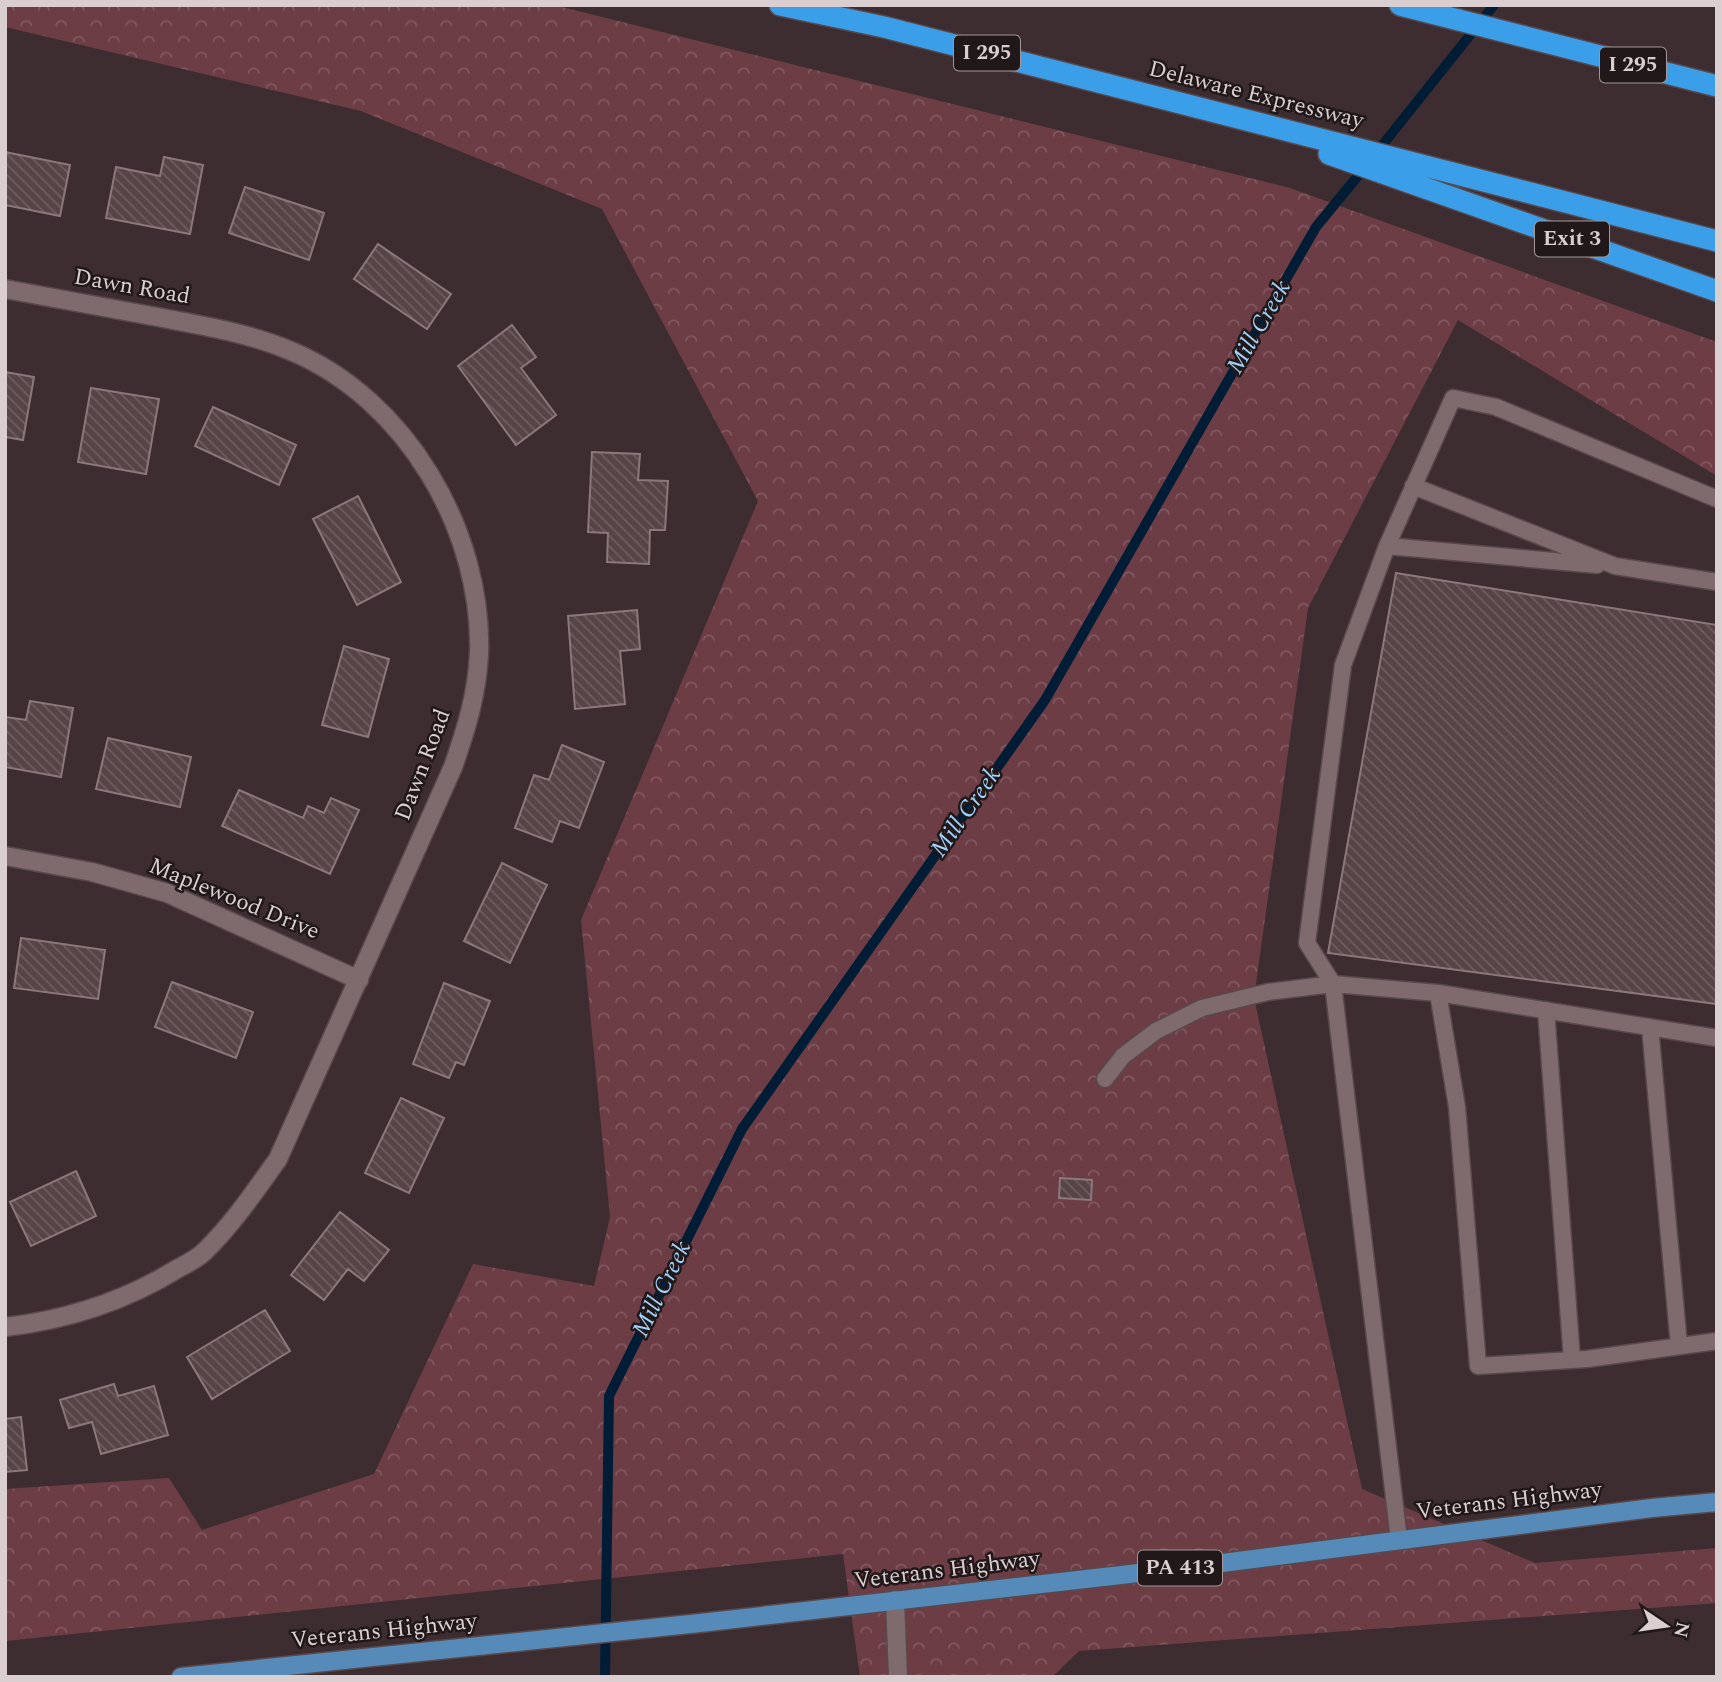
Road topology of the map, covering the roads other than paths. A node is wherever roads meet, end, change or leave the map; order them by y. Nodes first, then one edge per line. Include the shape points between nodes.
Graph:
1 (780, 5) edge
2 (1400, 5) edge
3 (1717, 86) edge
4 (1192, 106) joint
5 (1430, 178) junction
6 (1717, 241) edge
7 (5, 289) edge
8 (1717, 291) edge
9 (1413, 486) junction
10 (1717, 499) edge
11 (1387, 547) junction
12 (1615, 566) junction
13 (1717, 582) edge
14 (5, 856) edge
15 (359, 980) junction
16 (1333, 984) junction
17 (1438, 993) junction
18 (1546, 1010) junction
19 (1650, 1027) junction
20 (1717, 1038) edge
21 (1105, 1079) dead end
22 (5, 1327) edge
23 (1717, 1341) edge
24 (1679, 1346) junction
25 (1572, 1360) junction
26 (1717, 1502) edge
27 (1399, 1540) junction
28 (895, 1600) junction
29 (289, 1671) edge
30 (181, 1677) edge
31 (898, 1677) edge

1 - 4 highway, Delaware Expressway / I 295
2 - 3 highway, I 295
4 - 5 highway, Exit 3
5 - 6 highway
5 - 8 highway, Exit 3
7 - 15 street, Dawn Road via 218,328 290,350 325,368 371,403 426,469 452,517 477,611 474,701 453,767
9 - 10 lane via 1453,398 1496,407
9 - 11 lane
9 - 12 lane
11 - 12 lane
11 - 16 lane via 1343,665 1307,943
12 - 13 lane
14 - 15 street, Maplewood Drive via 92,872 167,893
15 - 22 street, Dawn Road via 278,1159 202,1254 148,1286 89,1310
16 - 17 lane
16 - 21 lane via 1268,992 1202,1008 1156,1031 1123,1056
16 - 27 lane
17 - 18 lane
17 - 25 lane via 1457,1107 1478,1366
18 - 19 lane
18 - 25 lane
19 - 20 lane
19 - 24 lane
23 - 24 lane
24 - 25 lane
26 - 27 main road, Veterans Highway / PA 413
27 - 28 main road, Veterans Highway / PA 413
28 - 29 main road, Veterans Highway / PA 413
28 - 31 street
29 - 30 main road, Veterans Highway / PA 413

